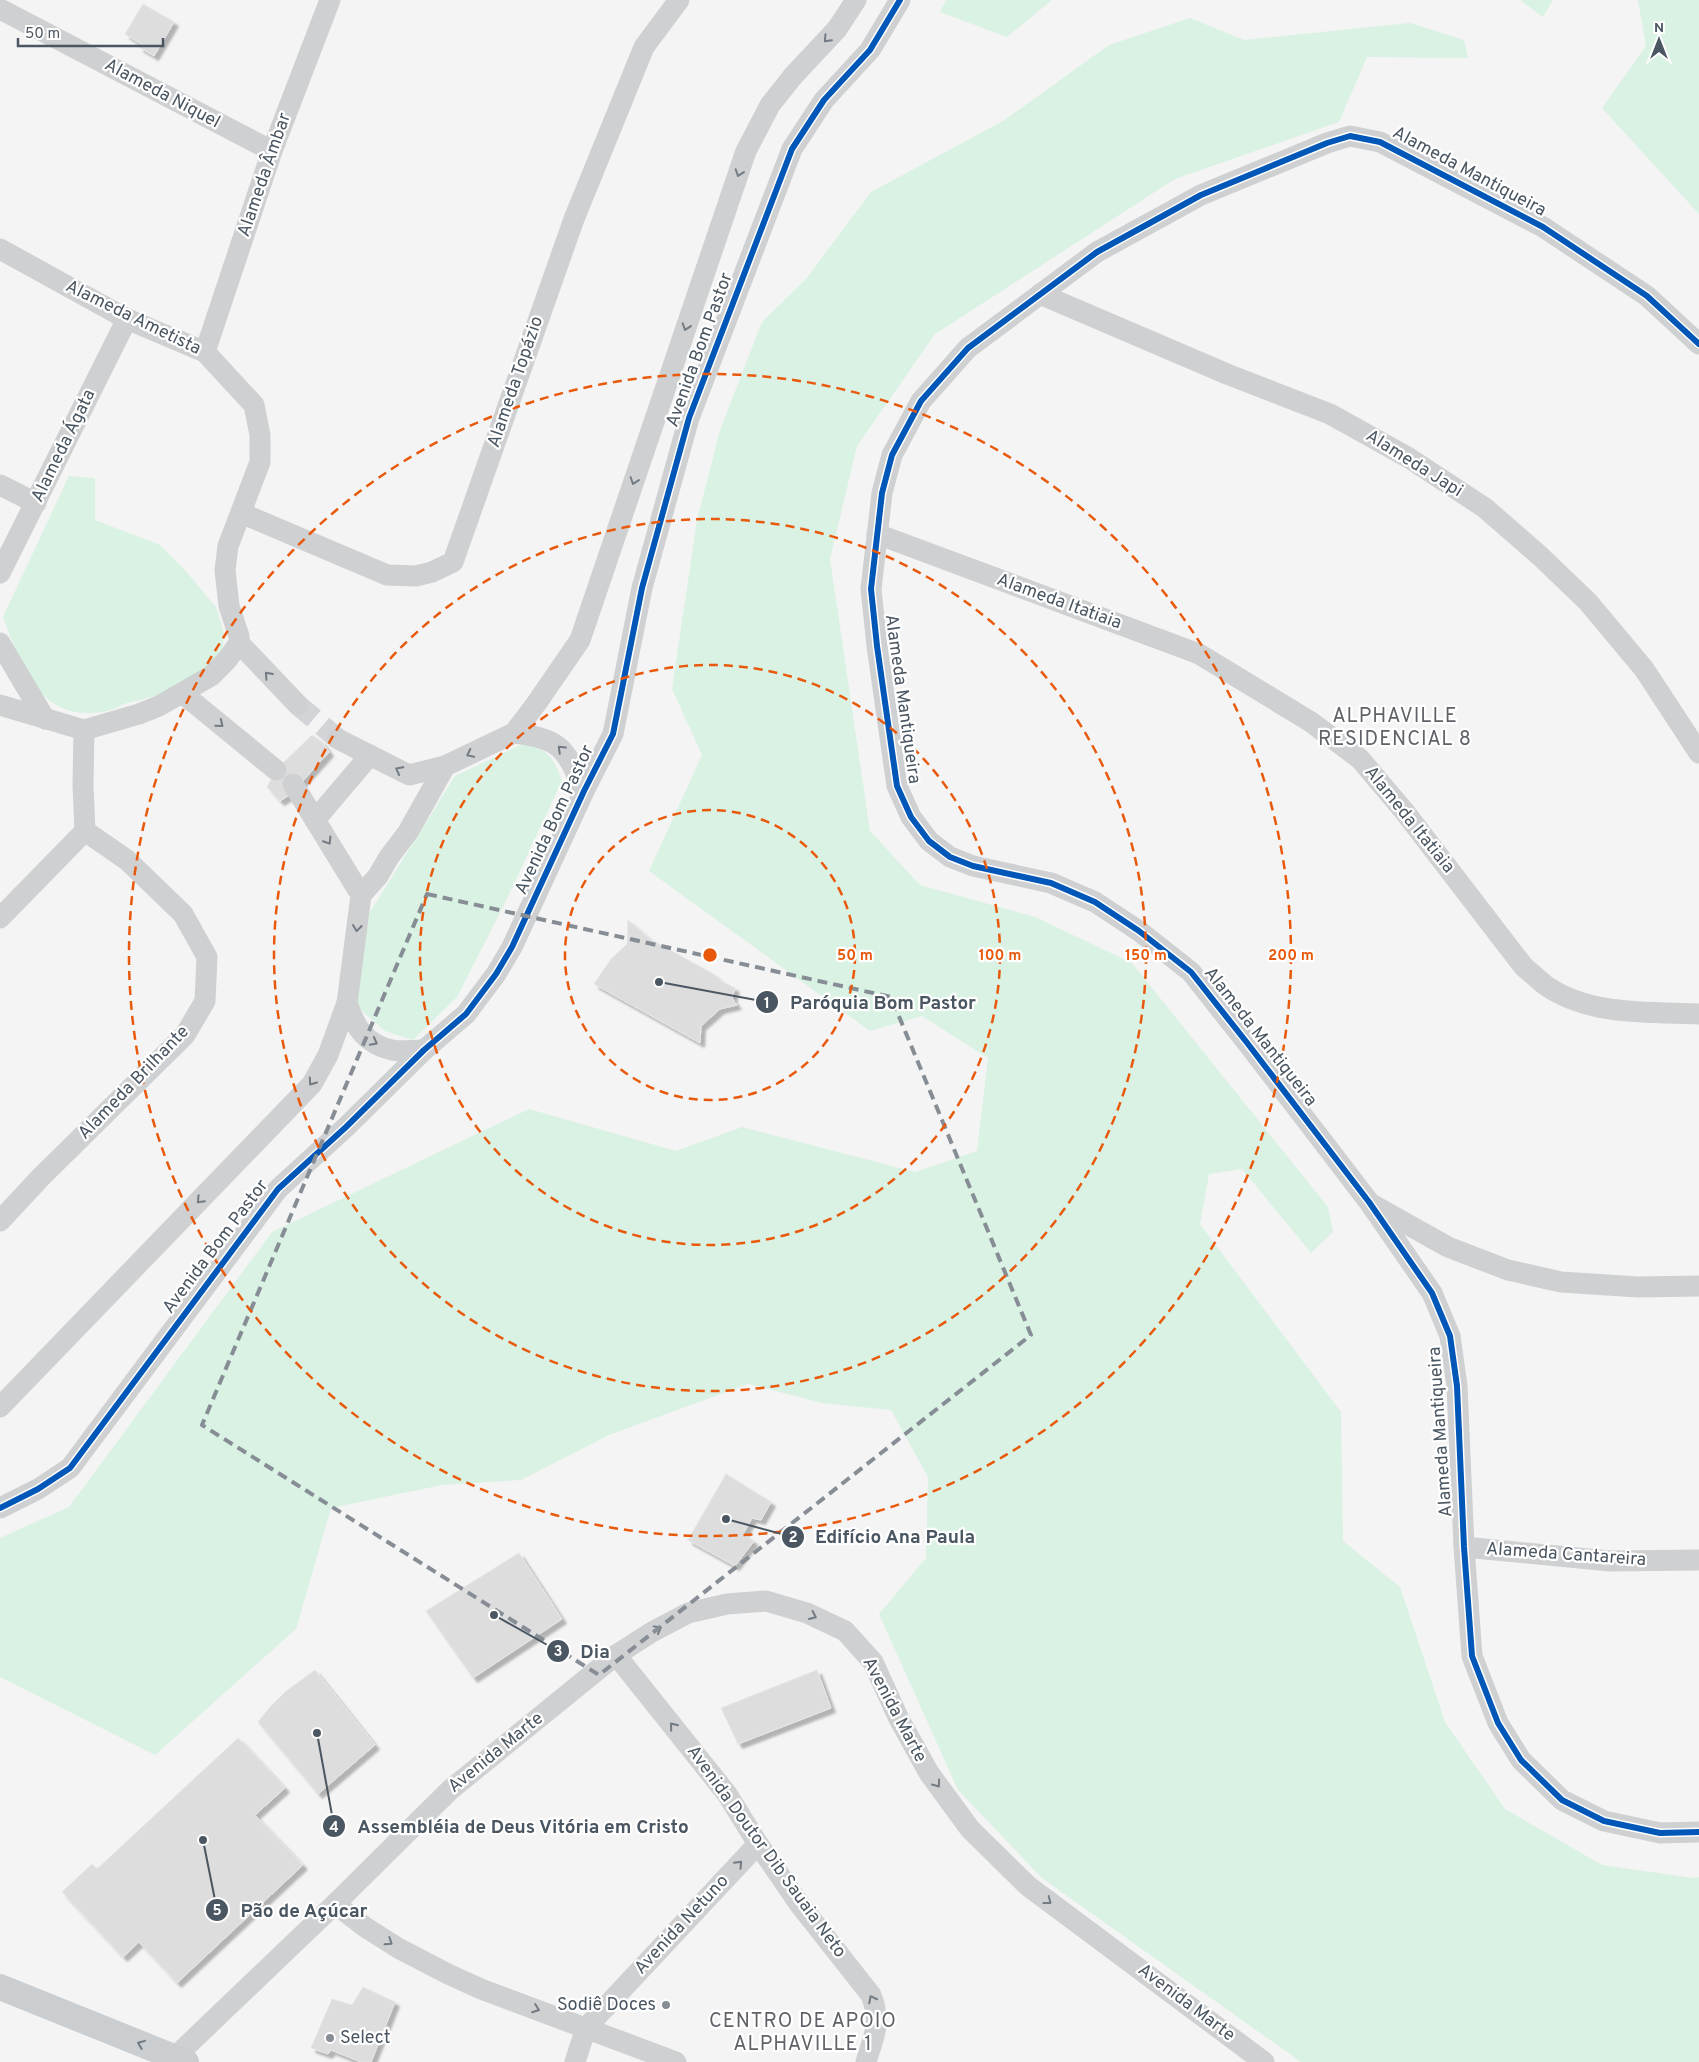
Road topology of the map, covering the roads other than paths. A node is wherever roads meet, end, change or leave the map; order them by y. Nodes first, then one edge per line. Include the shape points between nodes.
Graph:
1 (330, 0) edge
2 (679, 0) edge
3 (856, 0) edge
4 (900, 0) edge
5 (0, 9) edge
6 (272, 151) junction
7 (0, 249) edge
8 (1040, 294) junction
9 (127, 319) junction
10 (1699, 344) edge
11 (205, 352) junction
12 (0, 485) edge
13 (36, 504) junction
14 (241, 513) junction
15 (877, 534) junction
16 (0, 573) edge
17 (239, 639) junction
18 (0, 643) edge
19 (182, 693) junction
20 (0, 705) edge
21 (298, 706) tunnel mouth
22 (45, 719) junction
23 (84, 730) junction
24 (514, 733) junction
25 (338, 739) tunnel mouth
26 (1699, 753) edge
27 (370, 755) junction
28 (445, 766) junction
29 (276, 770) dead end
30 (293, 784) dead end
31 (584, 791) junction
32 (315, 820) junction
33 (85, 831) junction
34 (361, 895) junction
35 (0, 918) edge
36 (347, 1003) junction
37 (1699, 1014) edge
38 (424, 1050) junction
39 (1369, 1202) junction
40 (0, 1221) edge
41 (1699, 1286) edge
42 (0, 1407) edge
43 (0, 1508) edge
44 (1464, 1548) junction
45 (1699, 1560) edge
46 (616, 1655) junction
47 (1699, 1832) edge
48 (758, 1844) junction
49 (335, 1904) junction
50 (0, 1987) edge
51 (586, 2028) junction
52 (180, 2060) edge
53 (575, 2062) edge
54 (676, 2062) edge
55 (866, 2062) edge
56 (1264, 2062) edge

1 - 6 street, Alameda Âmbar
2 - 14 street, Alameda Topázio via 644,47 574,219 453,562 416,576 387,575
3 -> 24 street, Avenida Bom Pastor via 837,29 770,105 746,151 580,640
4 - 31 street, Avenida Bom Pastor via 870,50 824,100 792,149 768,209 689,418 642,588 613,734
5 - 6 street, Alameda Niquel
6 - 11 street, Alameda Âmbar
7 - 9 street, Alameda Ametista
8 - 10 street, Alameda Mantiqueira via 1097,252 1201,195 1350,136 1380,142 1543,227 1647,296
8 - 15 street, Alameda Mantiqueira via 968,348 922,402 892,455 882,493
8 - 26 street, Alameda Japi via 1330,414 1409,458 1485,508 1588,602 1644,669
9 - 11 street, Alameda Ametista
9 - 13 street, Alameda Ágata
11 - 14 street, Alameda Ametista via 254,405 260,435 260,462
12 - 13 street
13 - 16 street, Alameda Ágata
14 - 17 street, Alameda Ametista via 228,546 225,570 229,606
15 - 37 street, Alameda Itatiaia via 1199,654 1311,722 1360,759 1524,967 1547,986 1576,1000 1612,1010
15 - 39 street, Alameda Mantiqueira via 871,589 877,646 897,786 911,817 929,840 950,857 972,866 1051,883 1095,902 1191,972
17 - 19 street via 210,676
21 -> 17 street
18 - 22 street
19 - 23 street via 139,714
19 -> 29 street
20 - 22 street
22 - 23 street
23 - 33 street
24 -> 28 street, Avenida Bom Pastor
31 -> 24 street via 569,756 554,742 539,736
25 - 27 street, Avenida Bom Pastor
28 -> 27 street, Avenida Bom Pastor via 409,775
27 - 32 street
28 - 34 street via 408,832
30 - 32 street
31 - 38 street, Avenida Bom Pastor via 512,947 496,974 466,1014
32 -> 34 street
33 - 35 street
33 - 40 street, Alameda Brilhante via 126,860 183,914 207,957 206,1001 185,1035
34 -> 36 street, Avenida Bom Pastor
36 -> 38 street via 355,1025 368,1040 392,1050
36 -> 42 street, Avenida Bom Pastor via 328,1055 312,1084
38 - 43 street, Avenida Bom Pastor via 278,1188 70,1468
39 - 41 street via 1448,1247 1508,1270 1561,1282 1638,1287
39 - 44 street, Alameda Mantiqueira via 1432,1293 1450,1336 1457,1386
44 - 45 street, Alameda Cantareira via 1610,1561
44 - 47 street, Alameda Mantiqueira via 1472,1656 1498,1723 1521,1760 1562,1800 1604,1820 1660,1833
48 -> 46 street, Avenida Doutor Dib Sauaia Neto via 727,1794
46 - 49 street, Avenida Marte via 450,1790
46 -> 56 street, Avenida Marte via 688,1613 727,1604 766,1601 807,1613 845,1631 873,1662 929,1773 970,1829 1028,1886
51 -> 48 street, Avenida Netuno
55 -> 48 street, Avenida Doutor Dib Sauaia Neto via 878,2024 871,1995 800,1905
49 -> 51 street via 398,1948 448,1974
49 - 52 street, Avenida Marte
52 -> 50 main road
51 - 53 street
51 - 54 street

